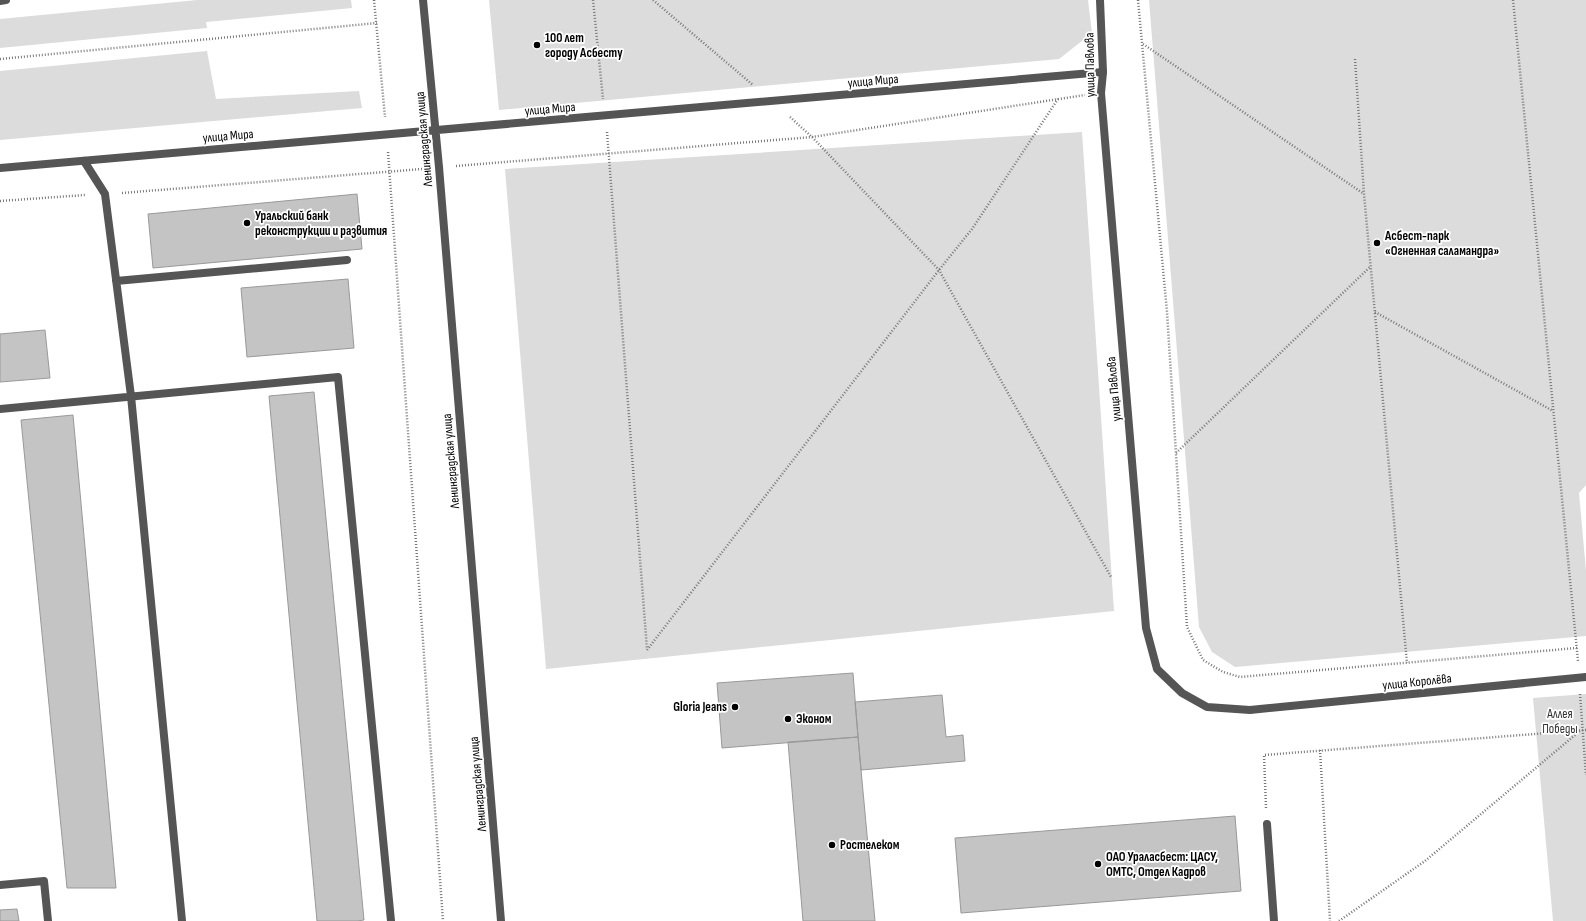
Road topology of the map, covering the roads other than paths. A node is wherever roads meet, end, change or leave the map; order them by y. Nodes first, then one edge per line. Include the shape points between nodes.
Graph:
1 (6, 0) edge
2 (423, 0) edge
3 (1100, 0) edge
4 (0, 1) edge
5 (1103, 72) junction
6 (435, 131) junction
7 (84, 161) junction
8 (0, 168) edge
9 (347, 260) dead end
10 (116, 282) junction
11 (131, 396) junction
12 (0, 409) edge
13 (1583, 677) edge
14 (1250, 710) joint
15 (1267, 824) road end
16 (0, 885) edge
17 (48, 921) edge
18 (182, 921) edge
19 (391, 921) edge
20 (501, 921) edge
21 (1274, 921) edge

1 - 4 street
2 - 6 street, Ленинградская улица
3 - 5 street, улица Павлова
5 - 6 street, улица Мира
5 - 14 street, улица Павлова via 1101,93 1146,628 1157,668 1182,693 1207,707
6 - 7 street, улица Мира
6 - 20 street, Ленинградская улица
7 - 8 street, улица Мира
7 - 10 street via 105,194
9 - 10 street
10 - 11 street
11 - 12 street
11 - 18 street
11 - 19 street via 338,377
13 - 14 street, улица Королёва
15 - 21 street
16 - 17 street via 44,881

